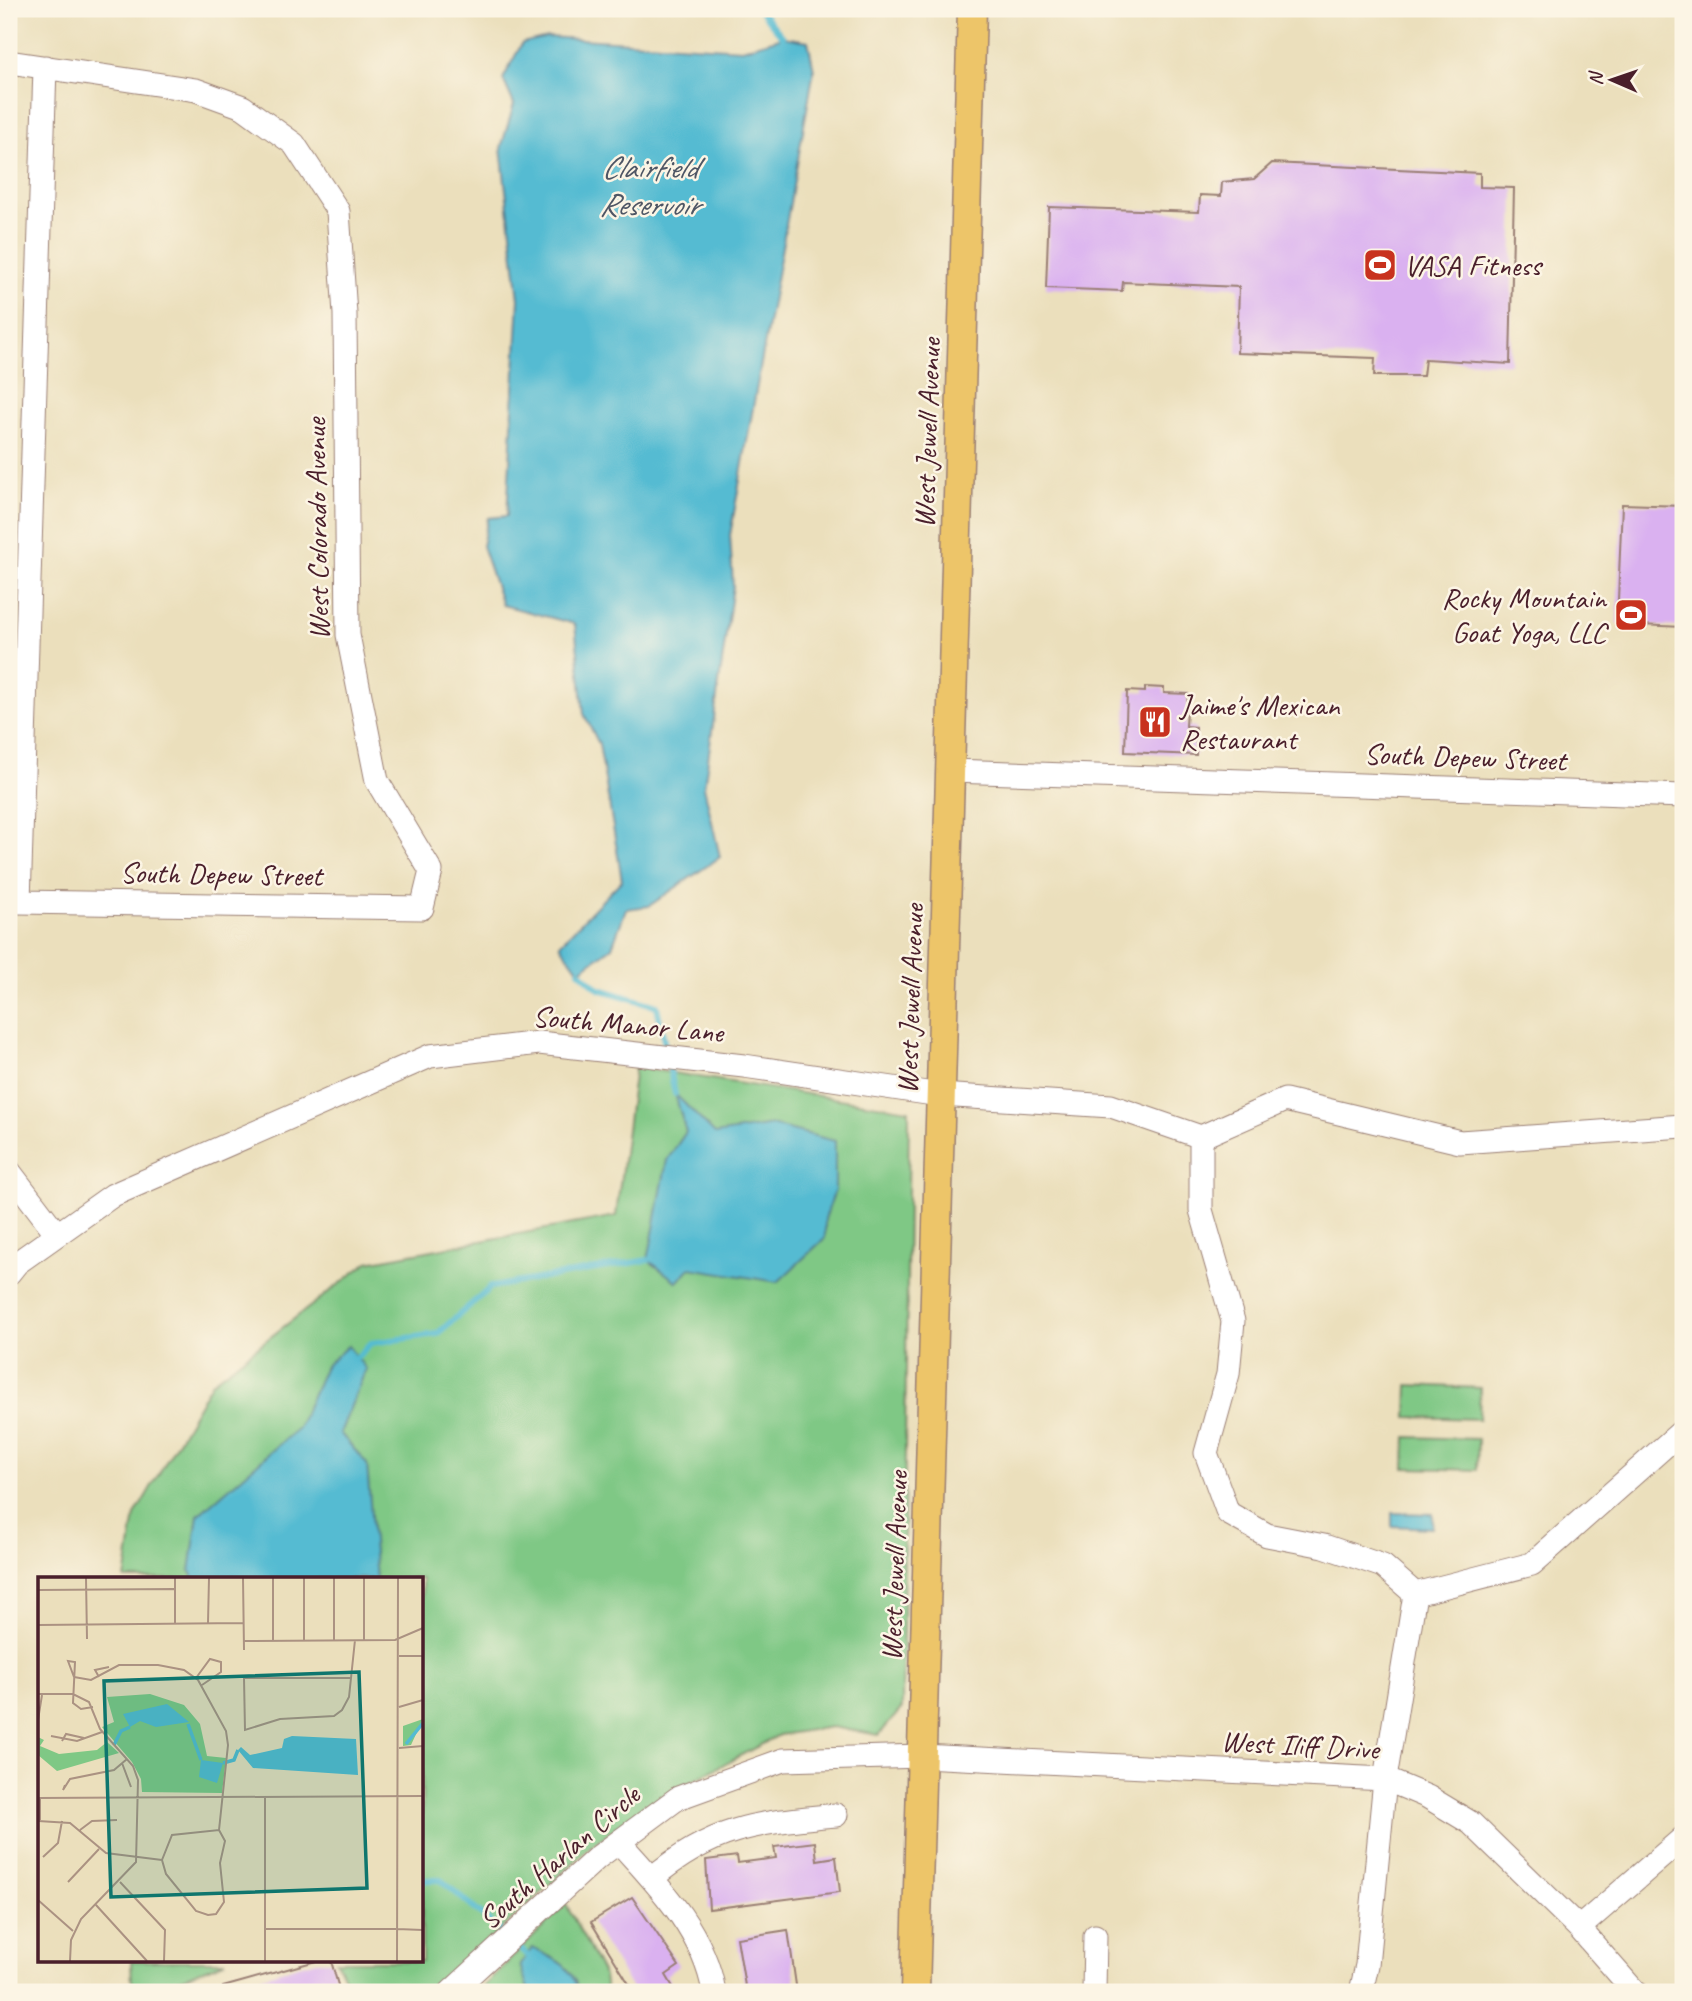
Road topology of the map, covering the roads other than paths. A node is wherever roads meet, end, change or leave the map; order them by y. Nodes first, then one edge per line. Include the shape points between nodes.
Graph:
1 (972, 9) edge
2 (9, 62) edge
3 (45, 67) junction
4 (951, 771) junction
5 (1683, 796) edge
6 (422, 908) joint
7 (940, 1095) junction
8 (1683, 1126) edge
9 (1201, 1137) junction
10 (9, 1171) edge
11 (57, 1234) junction
12 (9, 1273) edge
13 (1683, 1430) edge
14 (1415, 1594) junction
15 (922, 1756) junction
16 (1385, 1779) junction
17 (836, 1815) dead end
18 (1683, 1838) edge
19 (619, 1842) junction
20 (652, 1878) junction
21 (1578, 1928) junction
22 (1095, 1936) dead end
23 (451, 1992) edge
24 (714, 1992) edge
25 (915, 1992) edge
26 (1094, 1992) edge
27 (1361, 1992) edge
28 (1635, 1992) edge

1 - 4 main road, West Jewell Avenue
2 - 3 street, West Colorado Avenue
3 - 6 street, West Colorado Avenue via 196,90 243,107 293,144 338,211 345,314 348,635 377,782 431,871
3 - 6 street, South Depew Street via 19,902
4 - 5 street, South Depew Street
4 - 7 main road, West Jewell Avenue
7 - 9 street, South Manor Lane via 1111,1106
7 - 11 street, South Manor Lane via 539,1043 430,1056 113,1195
7 - 15 main road, West Jewell Avenue
8 - 9 street via 1460,1142 1285,1100
9 - 14 street via 1201,1210 1233,1321 1228,1374 1206,1453 1228,1513 1267,1535 1324,1546 1383,1566
10 - 11 street
11 - 12 street, South Manor Lane
13 - 14 street via 1532,1564
14 - 16 street
15 - 16 street, West Iliff Drive
15 - 19 street, South Harlan Circle via 783,1760 761,1766 678,1798
15 - 25 main road, West Jewell Avenue
16 - 21 street, West Iliff Drive via 1428,1797 1471,1824
16 - 27 street
17 - 20 street via 770,1822 705,1840
18 - 21 street
19 - 20 street
19 - 23 street, South Harlan Circle
20 - 24 street via 701,1947
21 - 28 street, West Iliff Drive
22 - 26 street

